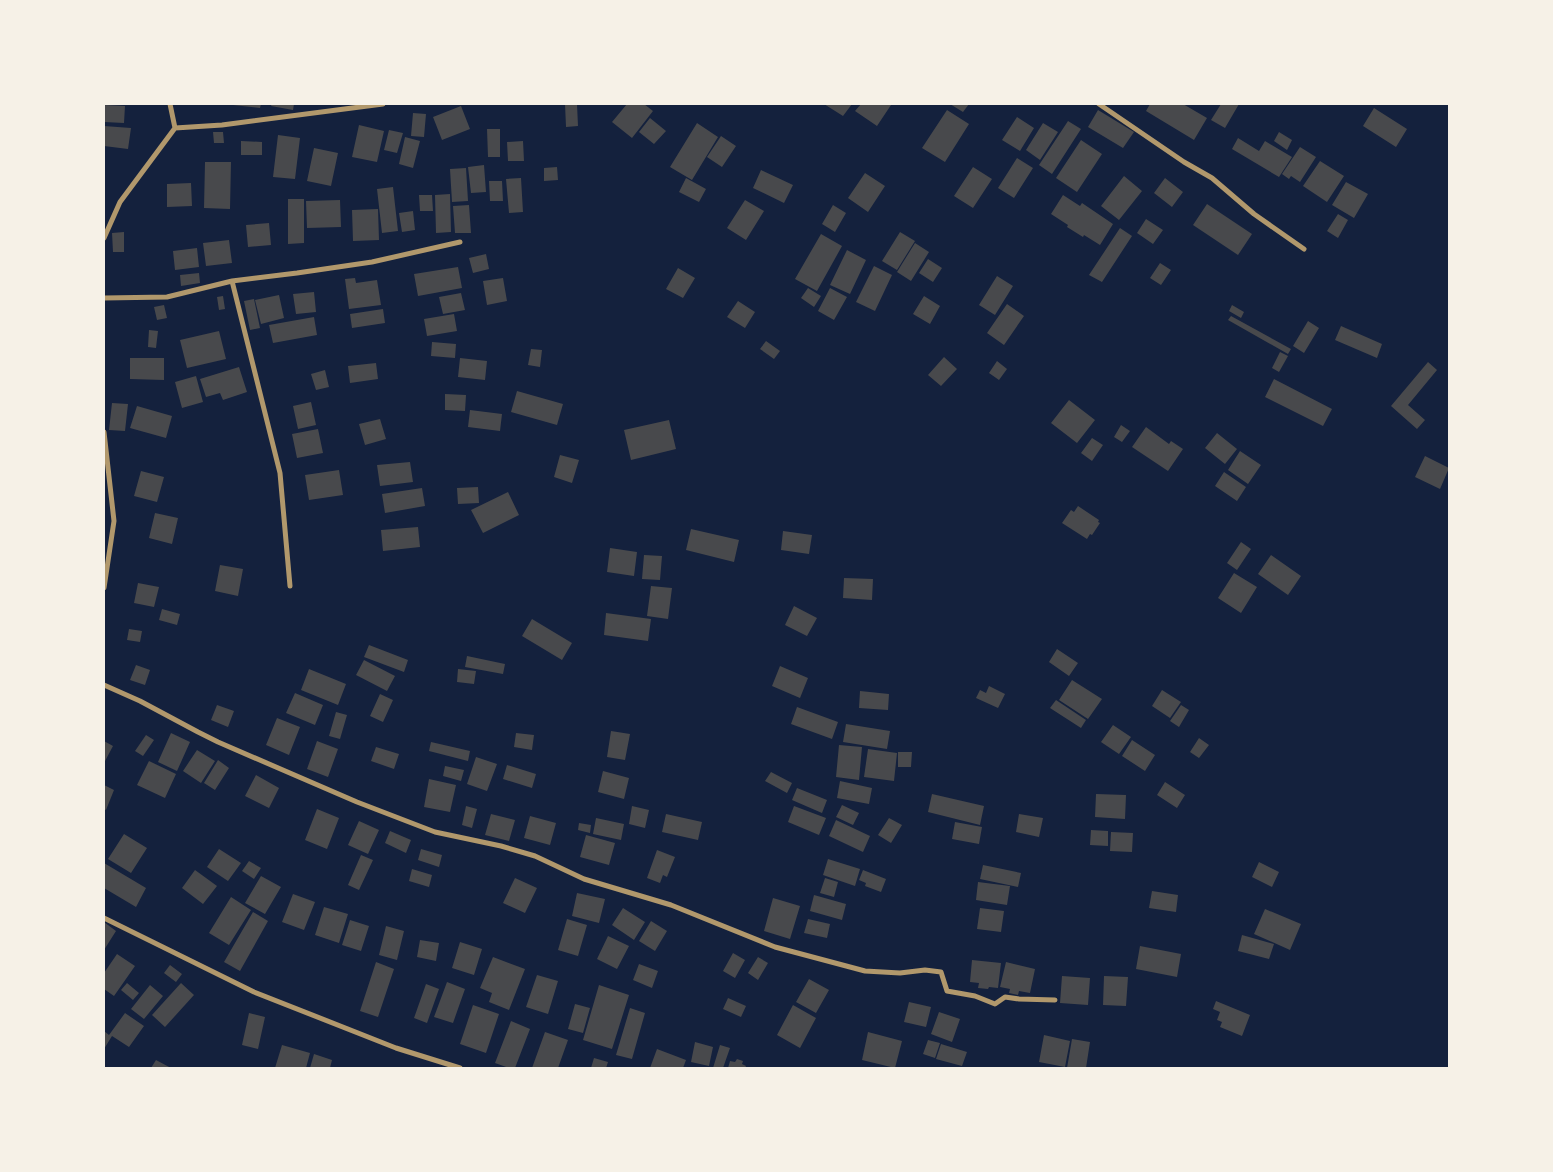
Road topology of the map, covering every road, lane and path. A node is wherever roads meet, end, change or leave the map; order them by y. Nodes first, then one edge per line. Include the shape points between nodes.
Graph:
1 (170, 104) edge
2 (383, 104) edge
3 (1099, 104) edge
4 (175, 128) junction
5 (104, 238) edge
6 (460, 242) dead end
7 (1304, 249) dead end
8 (232, 281) junction
9 (104, 298) edge
10 (104, 432) edge
11 (290, 586) dead end
12 (104, 588) edge
13 (104, 685) edge
14 (104, 918) edge
15 (1055, 1000) dead end
16 (460, 1068) edge

1 - 4 street
2 - 4 street
3 - 7 street via 1212,178
4 - 5 street via 120,202
6 - 8 street via 372,262
8 - 9 street via 167,297
8 - 11 street via 280,473
10 - 12 street via 114,520
13 - 15 street via 218,742 376,809 435,832 535,856 584,879 671,905 775,947 865,971 941,972 946,991 995,1004 1005,997
14 - 16 street via 254,992 396,1048

